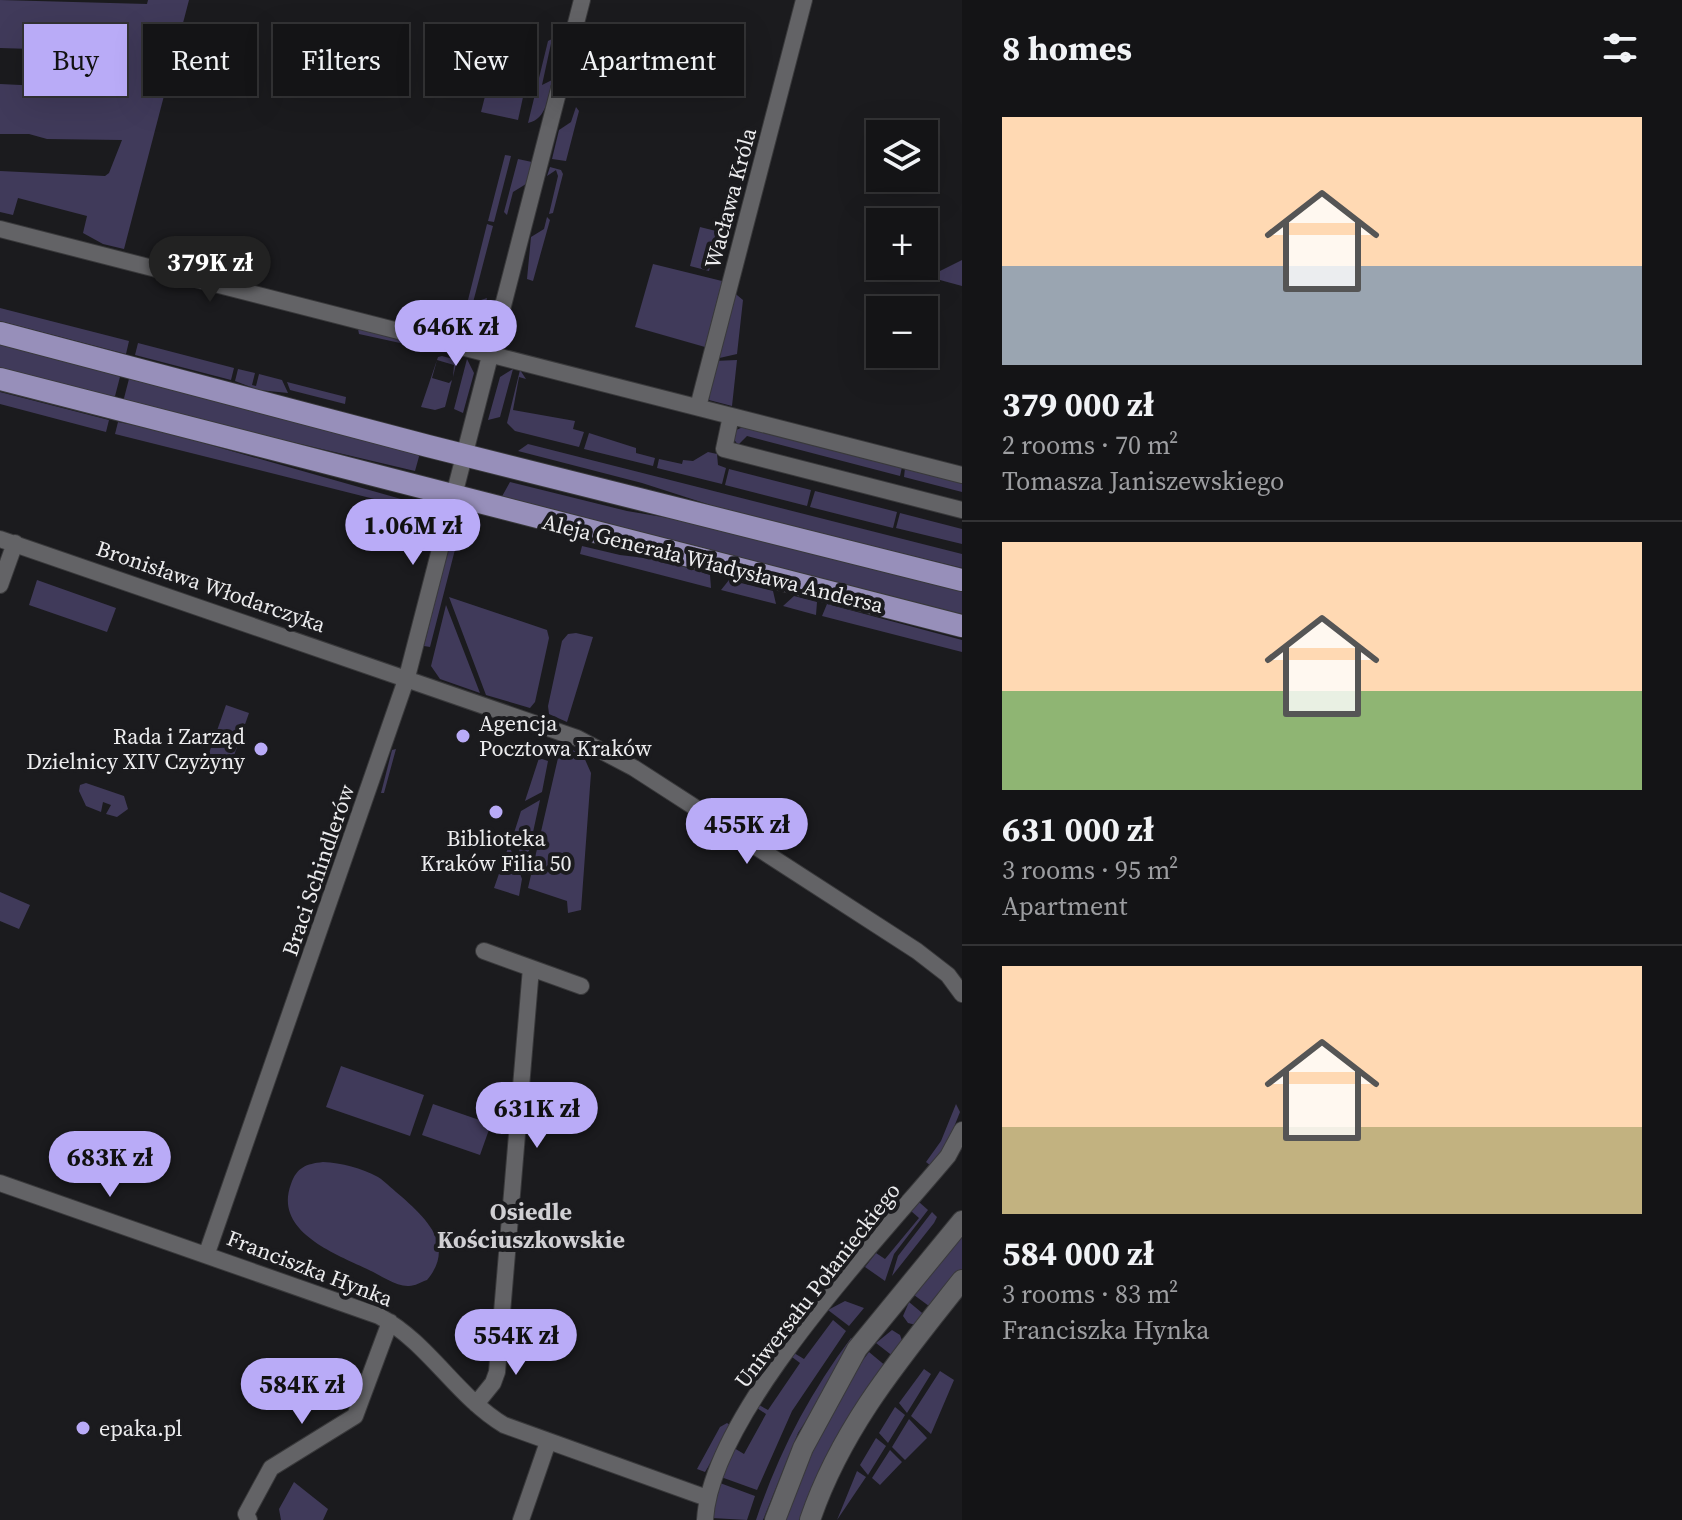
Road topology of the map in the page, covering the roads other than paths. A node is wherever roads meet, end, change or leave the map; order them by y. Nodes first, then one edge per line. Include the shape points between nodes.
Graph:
1 (582, 0) edge
2 (804, 0) edge
3 (0, 229) edge
4 (0, 333) edge
5 (491, 356) junction
6 (0, 379) edge
7 (698, 407) junction
8 (731, 416) junction
9 (464, 456) junction
10 (962, 475) edge
11 (453, 496) junction
12 (962, 510) edge
13 (8, 541) edge
14 (962, 580) edge
15 (0, 585) edge
16 (962, 626) edge
17 (407, 677) junction
18 (484, 951) dead end
19 (531, 968) junction
20 (581, 986) dead end
21 (962, 994) edge
22 (962, 1130) edge
23 (0, 1183) edge
24 (962, 1221) edge
25 (207, 1253) junction
26 (962, 1280) edge
27 (885, 1315) junction
28 (390, 1322) junction
29 (915, 1338) junction
30 (476, 1404) junction
31 (548, 1442) junction
32 (707, 1498) junction
33 (249, 1520) edge
34 (521, 1520) edge
35 (705, 1520) edge
36 (775, 1520) edge
37 (810, 1520) edge

1 - 5 street, Braci Schindlerów
2 - 7 street, Wacława Króla
3 - 5 street
4 - 9 main road, Aleja Generała Władysława Andersa
5 - 7 street
5 - 9 street, Braci Schindlerów
6 - 11 main road, Aleja Generała Władysława Andersa
7 - 8 street
8 - 10 street
8 - 12 street via 724,449
9 - 11 street, Braci Schindlerów
9 - 14 main road, Aleja Generała Władysława Andersa
11 - 16 main road, Aleja Generała Władysława Andersa
11 - 17 street, Braci Schindlerów
13 - 15 street
13 - 17 street, Bronisława Włodarczyka
17 - 21 street via 565,732 634,768 929,959
17 - 25 street, Braci Schindlerów
18 - 19 street
19 - 20 street
19 - 30 street via 497,1372
22 - 32 street, Uniwersału Połanieckiego via 948,1156 766,1380 732,1436
23 - 25 street, Franciszka Hynka
24 - 27 street
25 - 28 street, Franciszka Hynka
26 - 29 street
27 - 29 street
27 - 36 street via 857,1349 803,1448
28 - 30 street, Franciszka Hynka
28 - 33 street via 355,1416 271,1468 246,1514
29 - 37 street via 847,1433
30 - 31 street, Franciszka Hynka via 504,1425
31 - 32 street, Franciszka Hynka
31 - 34 street
32 - 35 street, Uniwersału Połanieckiego

